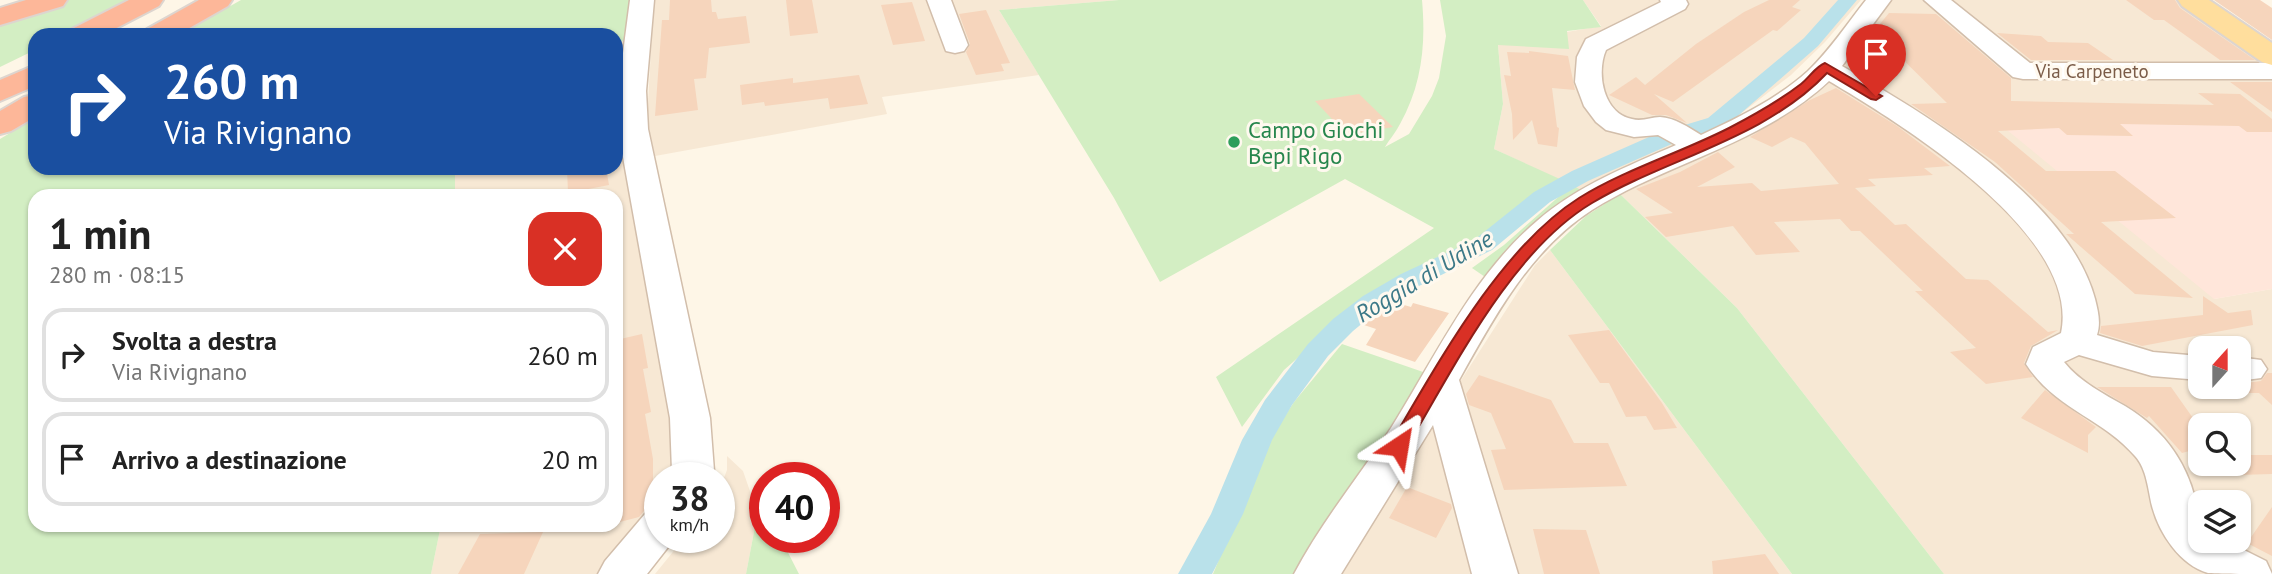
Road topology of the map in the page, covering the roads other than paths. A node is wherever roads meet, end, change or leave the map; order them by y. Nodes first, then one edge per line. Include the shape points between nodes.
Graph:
1 (54, 0) edge
2 (150, 0) edge
3 (178, 0) edge
4 (219, 0) edge
5 (642, 0) edge
6 (939, 0) edge
7 (1672, 0) edge
8 (1879, 0) edge
9 (1936, 0) edge
10 (2191, 0) edge
11 (0, 16) edge
12 (96, 28) edge
13 (125, 28) edge
14 (169, 28) edge
15 (955, 45) dead end
16 (2272, 56) edge
17 (28, 63) edge
18 (1825, 67) junction
19 (2272, 71) edge
20 (0, 77) edge
21 (28, 78) edge
22 (0, 92) edge
23 (28, 108) edge
24 (0, 124) edge
25 (1684, 138) junction
26 (2075, 341) junction
27 (2188, 367) edge
28 (1439, 379) junction
29 (692, 462) edge
30 (644, 546) edge
31 (621, 574) edge
32 (1317, 574) edge
33 (1495, 574) edge
34 (2250, 574) edge

1 - 11 highway
2 - 12 highway
3 - 13 highway
4 - 14 highway
5 - 29 street via 632,91 633,129 690,418
6 - 15 street
7 - 25 street via 1675,4 1595,45 1587,78 1601,110 1618,124 1651,129 1660,125
8 - 18 street
9 - 19 street, Via Carpeneto via 2023,71
10 - 16 main road
17 - 20 highway
18 - 25 street via 1777,107
18 - 26 street via 1941,142 1990,180 2047,236 2075,280 2081,322
21 - 22 highway
23 - 24 highway
25 - 28 street via 1548,228 1505,276
26 - 27 street via 2152,364
26 - 34 street via 2046,356 2049,371 2148,443 2162,464 2180,525 2207,551
28 - 32 street
28 - 33 street
30 - 31 street

